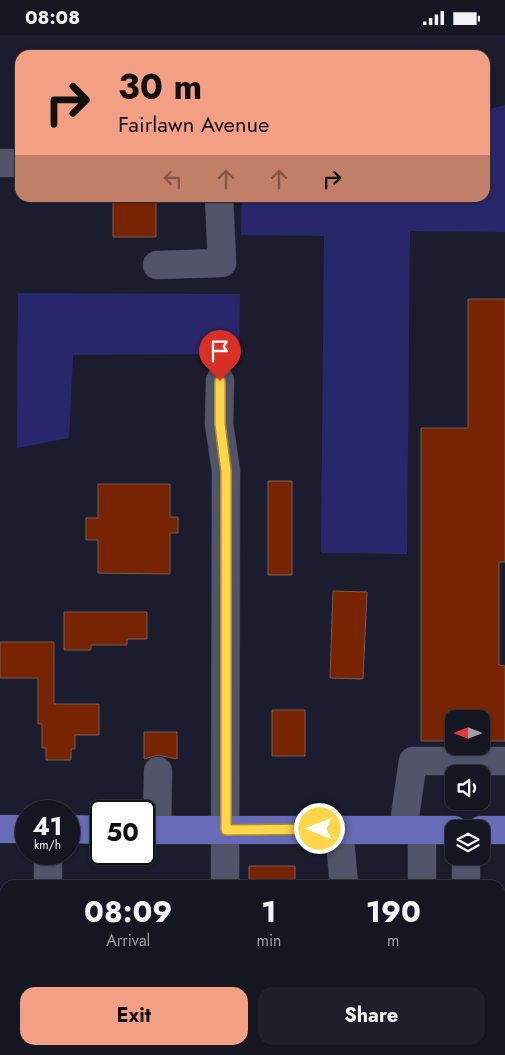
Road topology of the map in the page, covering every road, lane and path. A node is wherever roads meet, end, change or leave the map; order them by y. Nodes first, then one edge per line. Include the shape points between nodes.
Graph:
1 (0, 163) edge
2 (15, 163) edge
3 (219, 202) edge
4 (157, 265) dead end
5 (220, 381) dead end
6 (505, 761) edge
7 (158, 771) dead end
8 (154, 800) edge
9 (0, 829) edge
10 (15, 829) edge
11 (339, 829) junction
12 (155, 830) edge
13 (226, 830) junction
14 (413, 830) junction
15 (445, 830) edge
16 (490, 830) edge
17 (505, 830) edge
18 (48, 865) edge
19 (466, 865) edge
20 (48, 880) edge
21 (225, 880) edge
22 (344, 880) edge
23 (421, 880) edge
24 (466, 880) edge

1 - 2 street
3 - 4 street via 222,263
5 - 13 street via 220,424 226,471
6 - 14 street via 414,761
7 - 8 street
9 - 10 main road
11 - 13 main road
11 - 14 main road
11 - 22 street
12 - 13 main road
13 - 21 street
14 - 15 main road
14 - 23 street
16 - 17 main road
18 - 20 street
19 - 24 street

